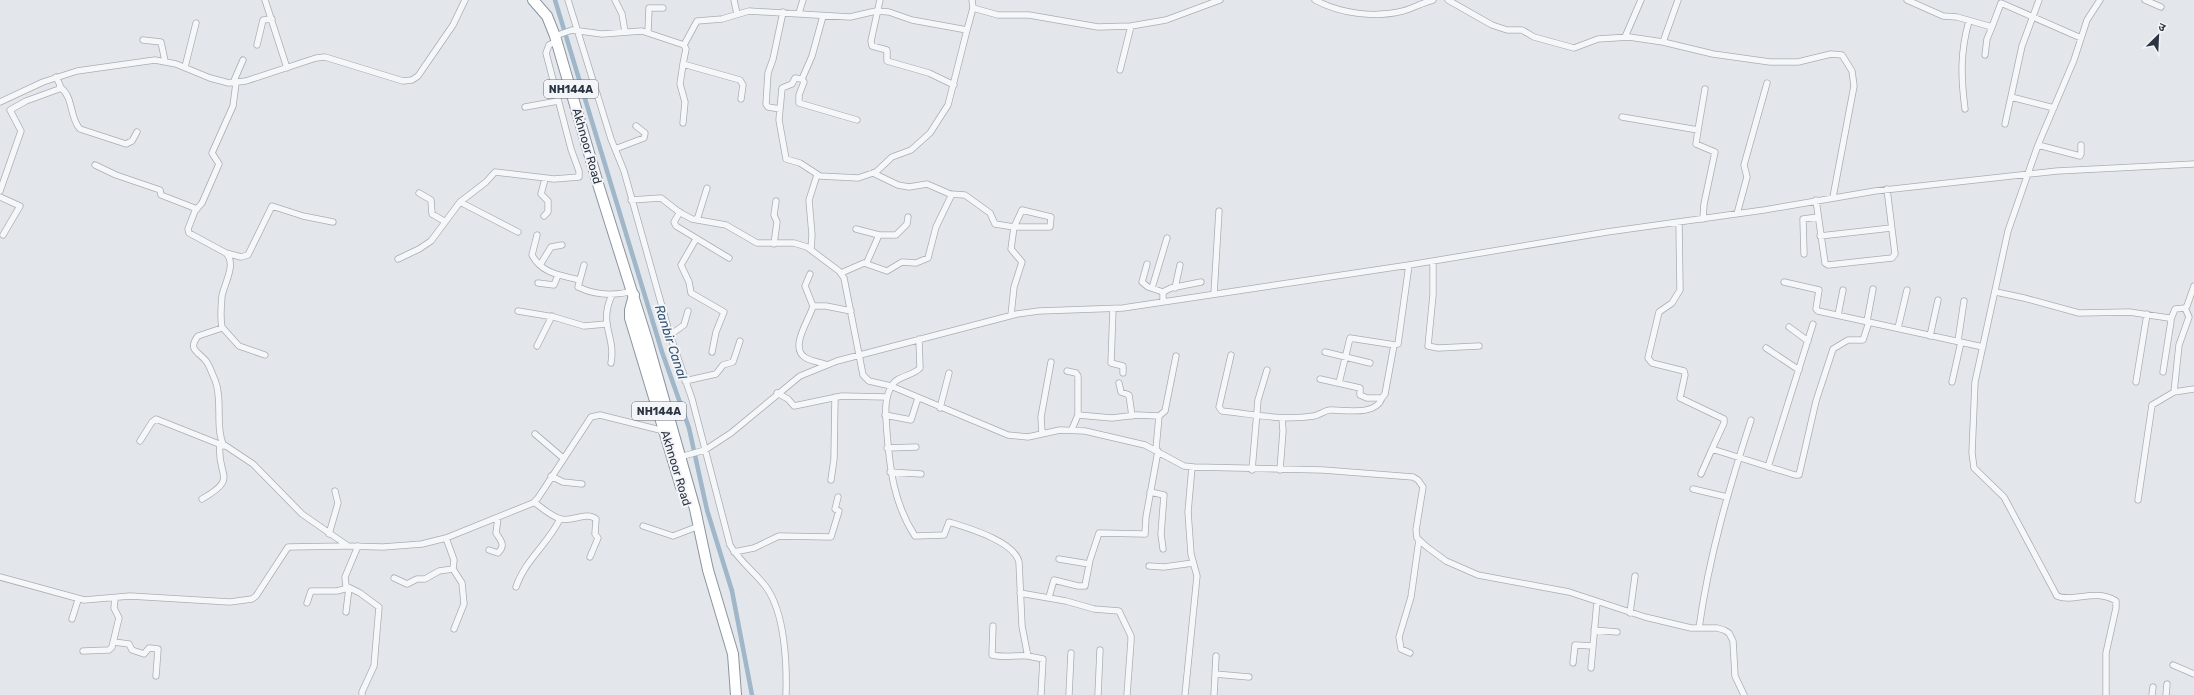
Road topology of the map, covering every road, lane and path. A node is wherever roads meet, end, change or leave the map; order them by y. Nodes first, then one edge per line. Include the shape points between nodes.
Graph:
1 (265, 0) edge
2 (465, 0) edge
3 (533, 0) edge
4 (568, 0) edge
5 (616, 0) edge
6 (734, 0) edge
7 (803, 0) edge
8 (880, 0) edge
9 (972, 0) edge
10 (1220, 0) edge
11 (1315, 0) edge
12 (1433, 0) edge
13 (1448, 0) edge
14 (1641, 0) edge
15 (1678, 0) edge
16 (1908, 0) edge
17 (2039, 0) edge
18 (2100, 0) edge
19 (2145, 0) edge
20 (2001, 2) edge
21 (2161, 7) dead end
22 (663, 8) dead end
23 (973, 8) junction
24 (876, 11) junction
25 (783, 12) junction
26 (737, 14) junction
27 (799, 14) junction
28 (823, 16) junction
29 (2033, 17) junction
30 (272, 19) junction
31 (1969, 21) junction
32 (196, 23) dead end
33 (1131, 26) junction
34 (1992, 27) junction
35 (575, 30) junction
36 (967, 30) junction
37 (625, 32) junction
38 (648, 32) junction
39 (558, 37) junction
40 (1625, 37) junction
41 (2081, 38) junction
42 (143, 40) dead end
43 (1663, 42) junction
44 (257, 45) dead end
45 (684, 45) junction
46 (1985, 55) dead end
47 (243, 60) dead end
48 (165, 61) junction
49 (683, 64) junction
50 (186, 67) junction
51 (287, 68) junction
52 (1120, 70) dead end
53 (56, 77) junction
54 (802, 79) junction
55 (234, 83) junction
56 (1767, 84) dead end
57 (954, 85) junction
58 (60, 87) junction
59 (1704, 89) dead end
60 (2011, 97) junction
61 (741, 99) dead end
62 (558, 101) junction
63 (0, 102) edge
64 (525, 108) dead end
65 (2054, 108) junction
66 (780, 109) junction
67 (1965, 109) dead end
68 (1622, 117) dead end
69 (857, 120) dead end
70 (682, 123) dead end
71 (2006, 124) dead end
72 (636, 126) dead end
73 (1698, 130) junction
74 (137, 132) dead end
75 (2038, 145) junction
76 (2081, 145) dead end
77 (615, 149) junction
78 (2194, 164) edge
79 (95, 165) dead end
80 (873, 173) junction
81 (2028, 174) junction
82 (817, 175) junction
83 (544, 183) junction
84 (707, 188) dead end
85 (1887, 189) junction
86 (0, 192) edge
87 (419, 193) dead end
88 (952, 194) junction
89 (0, 197) edge
90 (1833, 197) junction
91 (631, 200) junction
92 (1816, 200) junction
93 (776, 201) dead end
94 (460, 202) junction
95 (197, 209) junction
96 (1219, 211) dead end
97 (680, 212) junction
98 (1737, 214) junction
99 (544, 216) dead end
100 (908, 217) dead end
101 (1818, 217) junction
102 (1703, 219) junction
103 (440, 220) junction
104 (697, 220) junction
105 (333, 222) dead end
106 (1680, 222) junction
107 (1014, 227) junction
108 (1891, 228) junction
109 (856, 229) dead end
110 (518, 232) dead end
111 (3, 235) dead end
112 (537, 235) dead end
113 (879, 235) junction
114 (1820, 236) junction
115 (1167, 238) dead end
116 (696, 239) junction
117 (774, 244) junction
118 (562, 245) dead end
119 (811, 249) junction
120 (226, 253) junction
121 (1804, 254) dead end
122 (729, 258) dead end
123 (398, 259) dead end
124 (1433, 261) junction
125 (867, 262) junction
126 (1147, 264) dead end
127 (540, 265) junction
128 (584, 265) dead end
129 (1180, 265) dead end
130 (1409, 265) junction
131 (841, 273) junction
132 (810, 274) dead end
133 (558, 275) junction
134 (579, 280) junction
135 (1201, 282) dead end
136 (1784, 282) dead end
137 (538, 283) dead end
138 (2194, 286) edge
139 (1152, 288) junction
140 (1175, 288) junction
141 (1873, 289) dead end
142 (1843, 290) dead end
143 (1907, 290) dead end
144 (1163, 292) junction
145 (1996, 292) junction
146 (633, 293) junction
147 (1214, 294) junction
148 (612, 295) junction
149 (1938, 300) dead end
150 (1964, 301) dead end
151 (1163, 302) junction
152 (813, 306) junction
153 (2185, 308) junction
154 (1113, 309) junction
155 (518, 311) dead end
156 (688, 311) dead end
157 (851, 311) junction
158 (2147, 314) junction
159 (1011, 315) junction
160 (1838, 315) junction
161 (552, 316) junction
162 (2170, 319) junction
163 (1868, 322) junction
164 (221, 324) junction
165 (606, 324) junction
166 (1813, 324) dead end
167 (1789, 327) dead end
168 (1898, 328) junction
169 (670, 335) junction
170 (1930, 336) junction
171 (920, 339) junction
172 (740, 341) dead end
173 (1808, 341) junction
174 (1960, 342) junction
175 (1394, 345) junction
176 (537, 346) dead end
177 (1479, 346) dead end
178 (1983, 346) junction
179 (1766, 348) dead end
180 (712, 352) dead end
181 (1325, 352) dead end
182 (1231, 354) dead end
183 (264, 355) dead end
184 (860, 356) junction
185 (1176, 356) dead end
186 (1345, 357) junction
187 (1051, 362) dead end
188 (611, 363) dead end
189 (1370, 363) dead end
190 (827, 365) junction
191 (1267, 370) dead end
192 (1799, 370) junction
193 (1067, 371) dead end
194 (2163, 372) dead end
195 (949, 373) dead end
196 (1123, 373) dead end
197 (1320, 379) dead end
198 (685, 381) junction
199 (1952, 382) dead end
200 (2136, 382) dead end
201 (1119, 383) dead end
202 (1339, 383) junction
203 (891, 386) junction
204 (2194, 389) edge
205 (2174, 392) junction
206 (777, 393) junction
207 (835, 397) junction
208 (887, 397) junction
209 (918, 398) junction
210 (1382, 398) junction
211 (940, 408) junction
212 (885, 415) junction
213 (1078, 415) junction
214 (1258, 415) junction
215 (1132, 416) junction
216 (1159, 416) junction
217 (1282, 418) junction
218 (1752, 420) dead end
219 (1072, 430) junction
220 (665, 431) junction
221 (535, 434) dead end
222 (1042, 434) junction
223 (140, 441) dead end
224 (222, 445) junction
225 (887, 448) junction
226 (916, 448) dead end
227 (1712, 449) junction
228 (704, 450) junction
229 (1157, 450) junction
230 (685, 456) junction
231 (563, 458) junction
232 (1739, 458) junction
233 (1192, 467) junction
234 (1768, 467) junction
235 (1252, 470) junction
236 (1280, 470) junction
237 (890, 472) junction
238 (920, 474) dead end
239 (1701, 474) dead end
240 (551, 476) junction
241 (831, 480) dead end
242 (582, 484) dead end
243 (1693, 489) dead end
244 (335, 491) dead end
245 (1150, 492) junction
246 (838, 497) dead end
247 (1727, 497) junction
248 (202, 500) dead end
249 (2138, 500) dead end
250 (534, 502) junction
251 (498, 518) junction
252 (560, 519) junction
253 (699, 525) junction
254 (643, 526) dead end
255 (329, 534) junction
256 (446, 538) junction
257 (1419, 540) junction
258 (348, 546) junction
259 (358, 546) junction
260 (1163, 549) dead end
261 (489, 550) dead end
262 (734, 552) junction
263 (590, 557) dead end
264 (1059, 559) dead end
265 (1193, 563) junction
266 (1089, 564) junction
267 (1149, 566) dead end
268 (453, 569) junction
269 (1635, 576) dead end
270 (0, 577) edge
271 (394, 578) dead end
272 (516, 587) dead end
273 (348, 588) junction
274 (1020, 593) junction
275 (1049, 597) junction
276 (115, 598) junction
277 (78, 600) junction
278 (1597, 602) junction
279 (308, 603) dead end
280 (346, 612) dead end
281 (1630, 613) junction
282 (72, 619) dead end
283 (993, 626) dead end
284 (1699, 628) junction
285 (454, 629) dead end
286 (1594, 630) junction
287 (1617, 632) dead end
288 (114, 642) junction
289 (1593, 646) junction
290 (1100, 650) dead end
291 (83, 651) dead end
292 (1071, 652) dead end
293 (1410, 653) dead end
294 (1028, 656) junction
295 (1216, 656) dead end
296 (1573, 663) dead end
297 (2173, 665) dead end
298 (1591, 668) dead end
299 (1215, 674) junction
300 (2194, 674) edge
301 (156, 676) dead end
302 (1249, 677) dead end
303 (2167, 684) dead end
304 (2153, 687) dead end
305 (362, 695) edge
306 (736, 695) edge
307 (786, 695) edge
308 (1040, 695) edge
309 (1069, 695) edge
310 (1098, 695) edge
311 (1127, 695) edge
312 (1185, 695) edge
313 (1214, 695) edge
314 (1744, 695) edge
315 (2106, 695) edge
316 (2152, 695) edge
317 (2166, 695) edge

1 - 30 street
2 - 51 street via 454,25 418,76 412,80 395,79 322,57
3 - 39 highway, Akhnoor Road / NH144A via 547,16
4 - 35 street
5 - 37 street
6 - 26 street
7 - 27 street
8 - 24 street
9 - 23 street
10 - 33 street via 1166,20
11 - 12 street via 1330,7 1373,15 1404,10
13 - 40 street via 1492,25 1507,30 1522,30 1534,37 1574,48 1598,39
14 - 40 street
15 - 43 street
16 - 31 street via 1943,16
17 - 29 street
18 - 41 street via 2087,20
19 - 21 street
20 - 29 street
20 - 34 street
22 - 38 street via 649,8
23 - 33 street via 998,16 1029,14 1098,26
23 - 36 street
24 - 28 street via 850,17
24 - 36 street
24 - 57 street via 871,45 887,50 887,61 929,73
25 - 26 street via 749,10
25 - 27 street
25 - 66 street via 768,73 766,104 768,107
26 - 45 street via 722,19 697,21
27 - 28 street
28 - 54 street via 812,56
29 - 41 street
29 - 60 street via 2022,46
30 - 44 street via 263,20
30 - 51 street
31 - 34 street
31 - 67 street via 1961,63
32 - 50 street
33 - 52 street
34 - 46 street
35 - 37 street via 602,34
35 - 39 street
35 - 77 street
36 - 57 street
37 - 38 street
38 - 45 street
39 - 62 street via 549,45 546,53
39 - 146 highway, Akhnoor Road / NH144A via 602,198
40 - 43 street
41 - 65 street
42 - 48 street via 162,42
43 - 90 street via 1713,54 1770,62 1798,62 1831,54 1842,55 1852,71 1854,86
45 - 49 street via 686,48
47 - 55 street
48 - 50 street
48 - 53 street via 92,67
49 - 61 street via 740,80 744,85
49 - 70 street via 680,84 685,102
50 - 55 street via 210,78
51 - 55 street
53 - 58 street
53 - 63 street
54 - 66 street via 795,78 790,85 783,86
54 - 69 street via 804,82 799,102
55 - 95 street via 233,106 212,153 218,165
56 - 98 street via 1744,165 1747,177
57 - 80 street via 948,105 930,133 911,150 892,157
58 - 74 street via 66,94 80,129 126,144 132,141
58 - 86 street via 10,110 21,131
59 - 73 street
60 - 65 street
60 - 71 street
62 - 64 street
62 - 83 street via 580,175 576,179
65 - 75 street
66 - 82 street via 780,129 786,158 800,163
68 - 73 street
72 - 77 street via 645,133 644,138
73 - 102 street via 1696,144 1715,152
75 - 76 street via 2080,156
75 - 81 street
77 - 91 street
78 - 81 street
79 - 95 street via 160,190 161,195
80 - 82 street via 847,178
80 - 88 street via 898,186 927,184
81 - 85 street
81 - 145 street via 2008,231
82 - 119 street via 809,200
83 - 94 street via 500,172
83 - 99 street via 541,194 548,200 548,212
84 - 104 street
85 - 90 street
85 - 108 street
87 - 103 street via 431,200 432,213
88 - 107 street via 965,195 976,202 990,214 995,224
88 - 125 street via 936,227 928,258 916,263 902,262 887,271
89 - 111 street via 20,207
90 - 92 street
91 - 97 street via 660,198
91 - 169 street
92 - 98 street
92 - 101 street
93 - 117 street
94 - 103 street
94 - 110 street
95 - 120 street via 188,232
96 - 147 street
97 - 104 street
97 - 116 street via 674,225
98 - 102 street
100 - 113 street via 906,224 896,235
101 - 114 street
101 - 121 street via 1803,219
102 - 106 street
103 - 123 street via 431,241
104 - 117 street via 721,223 757,243
105 - 120 street via 303,216 273,205 248,255 241,257
106 - 124 street
106 - 227 street via 1680,290 1672,303 1659,312 1648,358 1652,363 1684,371 1680,398 1724,419
107 - 107 street via 1049,227 1051,219 1022,210
107 - 159 street via 1011,250 1022,262 1014,287
108 - 114 street
108 - 114 street via 1895,254 1892,258 1826,264
109 - 113 street
112 - 127 street via 532,255
113 - 125 street
115 - 139 street
116 - 122 street
116 - 180 street via 681,265 691,293 724,312
117 - 119 street via 794,243
118 - 127 street via 551,247
119 - 131 street
120 - 164 street via 230,269 223,293
124 - 130 street
124 - 177 street via 1434,289 1428,346
125 - 131 street
126 - 139 street via 1142,282
127 - 133 street
128 - 134 street
129 - 140 street
130 - 147 street
130 - 175 street via 1398,342
131 - 157 street
132 - 152 street via 805,286
133 - 134 street
133 - 137 street via 554,285
134 - 148 street via 578,286 582,289
135 - 140 street
136 - 160 street via 1819,290 1817,311
138 - 153 street
139 - 144 street
140 - 144 street
141 - 163 street
142 - 160 street
143 - 168 street
144 - 151 street
145 - 158 street via 2079,313
145 - 178 street
146 - 148 street
146 - 220 highway, Akhnoor Road / NH144A via 630,318
146 - 230 highway, Akhnoor Road / NH144A
147 - 151 street
148 - 165 street
149 - 170 street
150 - 174 street
151 - 154 street
152 - 157 street
152 - 190 street via 802,333 801,353 807,359
153 - 162 street via 2175,309
153 - 205 street via 2189,317 2180,345
154 - 159 street via 1038,311
154 - 196 street via 1111,363 1123,366
155 - 161 street
156 - 169 street via 684,325
157 - 184 street
158 - 162 street
158 - 200 street
159 - 171 street
160 - 163 street
161 - 165 street via 584,326
161 - 176 street
162 - 194 street
163 - 168 street
163 - 234 street via 1863,340 1848,340 1833,349 1816,401 1801,473 1795,476
164 - 183 street via 239,346
164 - 224 street via 198,336 194,346 197,354 207,363 216,383
165 - 188 street via 611,346
166 - 173 street
167 - 173 street
168 - 170 street
169 - 198 street
170 - 174 street
171 - 184 street
171 - 203 street via 919,369 895,381
172 - 198 street via 733,362 724,365 716,374
173 - 192 street
174 - 178 street
174 - 199 street
175 - 186 street via 1350,338
175 - 210 street via 1385,394
178 - 315 street via 1975,382 1972,445 1974,468 2004,497 2057,596 2065,598 2091,594 2116,601 2106,653
179 - 192 street
181 - 186 street
182 - 214 street via 1220,409
184 - 190 street
184 - 203 street via 865,379
185 - 216 street via 1165,411
186 - 189 street
186 - 202 street
187 - 222 street via 1042,417
190 - 206 street via 800,376
191 - 214 street via 1258,400
192 - 234 street
193 - 213 street via 1078,374
195 - 211 street
197 - 202 street
198 - 228 street
201 - 215 street via 1121,392 1128,394
202 - 210 street via 1360,388 1360,395 1367,398
203 - 208 street
203 - 209 street
204 - 205 street
205 - 249 street via 2155,402 2149,410
206 - 207 street via 794,406
206 - 228 street via 731,433
207 - 208 street
207 - 241 street via 834,460
208 - 212 street
209 - 211 street
209 - 212 street via 911,420
210 - 217 street via 1374,408 1326,410 1316,416
211 - 222 street via 1008,435 1018,437
212 - 225 street
213 - 215 street via 1112,418
213 - 219 street
214 - 217 street
214 - 235 street
215 - 216 street
216 - 229 street
217 - 236 street
218 - 232 street
219 - 222 street
219 - 229 street via 1145,445
220 - 231 street via 600,415 594,416 587,421
220 - 253 highway, Akhnoor Road / NH144A via 688,508
221 - 231 street
223 - 224 street via 156,419
224 - 248 street via 223,482 218,490
224 - 255 street via 253,464 302,514
225 - 226 street
225 - 237 street
227 - 232 street
227 - 239 street
228 - 230 street
228 - 262 street
229 - 233 street via 1175,462
229 - 245 street
230 - 253 highway, Akhnoor Road / NH144A
231 - 240 street
232 - 234 street
232 - 247 street
233 - 235 street
233 - 265 street via 1188,503
235 - 236 street
236 - 257 street via 1371,472 1413,477 1423,488 1416,530
237 - 238 street
237 - 274 street via 900,506 915,536 944,535 948,522 975,530 1002,543 1018,558
240 - 242 street via 563,482
240 - 250 street
243 - 247 street
244 - 255 street via 338,503
245 - 260 street via 1164,495 1161,534
245 - 266 street via 1145,534 1099,533
246 - 262 street via 835,509 839,511 831,537 779,536 754,548
247 - 284 street via 1707,573
250 - 251 street
250 - 252 street
251 - 256 street
251 - 261 street via 496,533 502,545 498,553
252 - 263 street via 585,516 596,519 595,534 598,538
252 - 272 street via 551,537 526,565
253 - 254 street via 673,536
253 - 306 highway, Akhnoor Road / NH144A via 708,570 733,654
255 - 258 street
256 - 259 street via 409,546
256 - 268 street via 454,560
257 - 278 street via 1446,561 1468,571 1497,580 1569,592
257 - 293 street via 1411,597 1399,637 1401,650
258 - 259 street
258 - 276 street via 286,548 261,591 252,599 230,602 130,596
259 - 273 street via 345,577
262 - 307 street via 752,569 772,597 787,663
264 - 266 street
265 - 267 street via 1166,567
265 - 312 street via 1196,576
266 - 275 street via 1085,586 1054,580
268 - 271 street via 439,571 425,579 417,579 406,584
268 - 285 street via 462,583 464,604
269 - 281 street
270 - 277 street
273 - 279 street via 337,591 311,591
273 - 280 street
273 - 305 street via 358,591 379,607 374,666
274 - 275 street
274 - 294 street via 1022,626
275 - 311 street via 1094,609 1119,611 1131,636
276 - 277 street
276 - 288 street via 114,608 119,618
277 - 282 street
278 - 281 street
278 - 286 street
281 - 284 street
283 - 294 street via 992,655
284 - 314 street via 1718,628 1732,637 1735,648 1735,676
286 - 287 street
286 - 289 street
288 - 291 street via 109,650
288 - 301 street via 129,644 132,650 144,654 149,648 158,649
289 - 296 street via 1575,645
289 - 298 street
290 - 310 street
292 - 309 street
294 - 308 street via 1043,659
295 - 299 street
297 - 300 street
299 - 302 street
299 - 313 street
303 - 317 street
304 - 316 street

